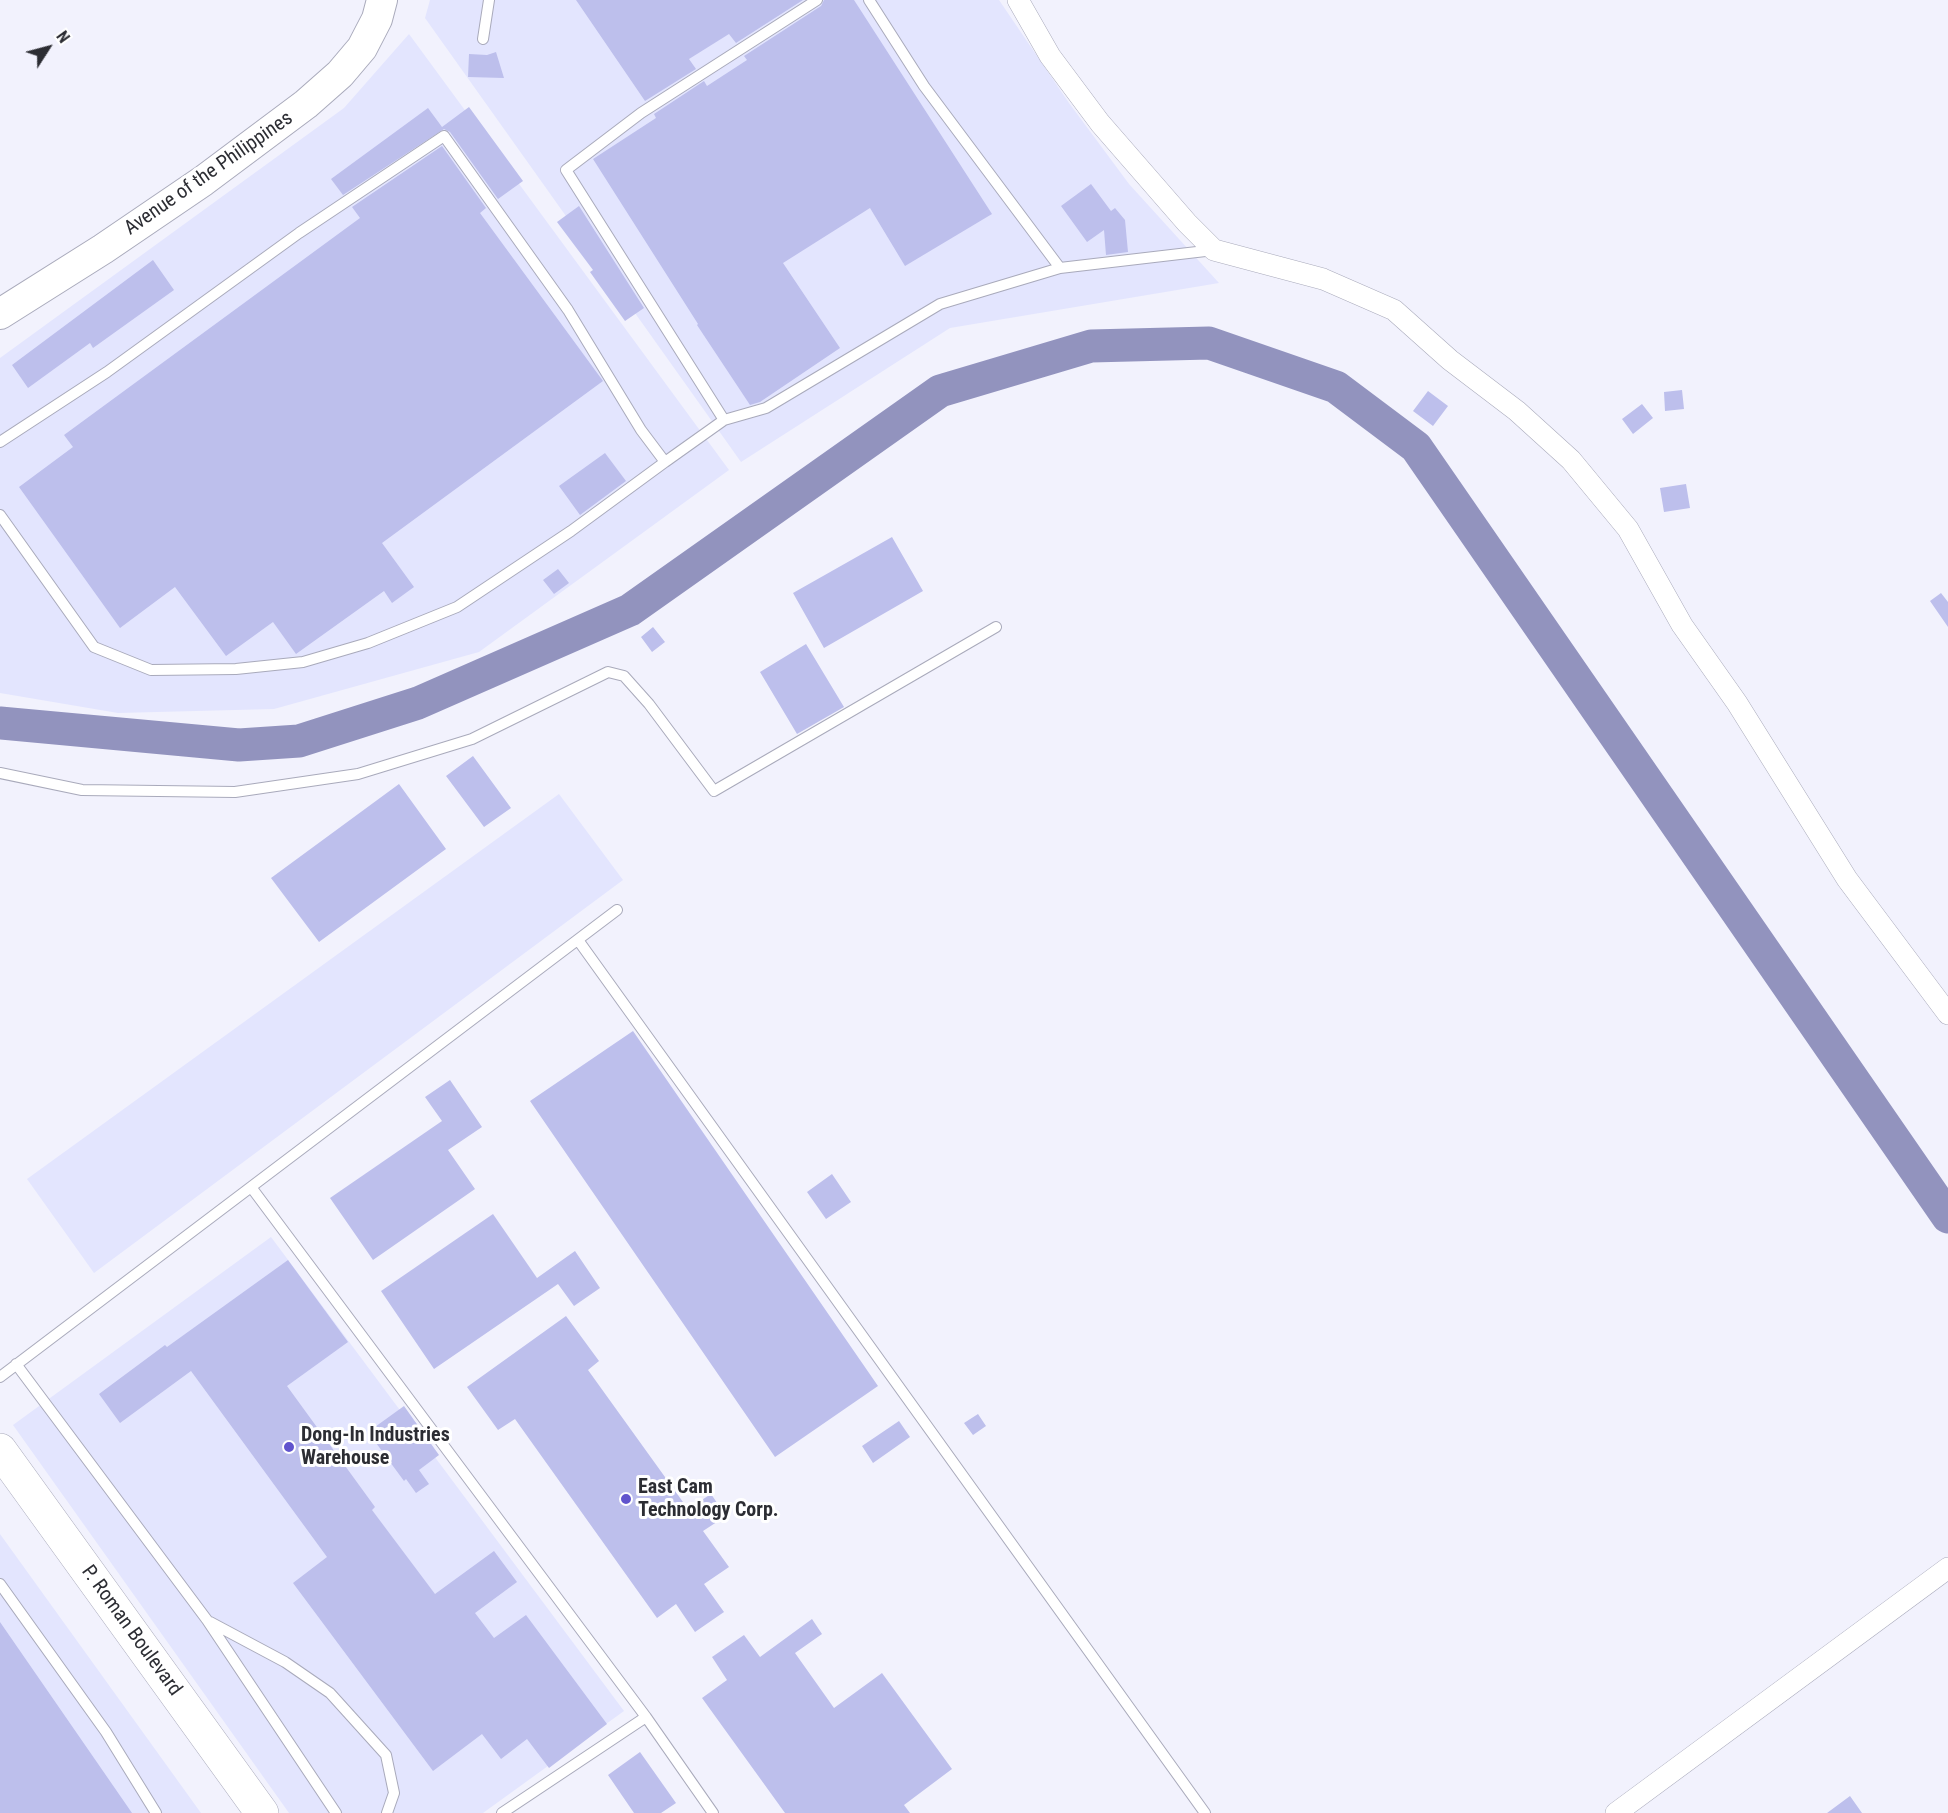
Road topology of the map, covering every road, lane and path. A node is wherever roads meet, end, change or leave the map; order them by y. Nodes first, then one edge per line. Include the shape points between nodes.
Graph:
1 (382, 0) edge
2 (489, 0) edge
3 (818, 0) edge
4 (869, 0) edge
5 (1018, 0) edge
6 (483, 39) dead end
7 (1215, 250) junction
8 (1060, 268) junction
9 (0, 314) edge
10 (724, 420) junction
11 (0, 442) edge
12 (665, 462) junction
13 (0, 515) edge
14 (996, 627) dead end
15 (0, 773) edge
16 (617, 910) dead end
17 (578, 940) junction
18 (1948, 1014) edge
19 (251, 1187) junction
20 (16, 1364) junction
21 (0, 1377) edge
22 (0, 1450) edge
23 (1948, 1568) edge
24 (0, 1584) edge
25 (207, 1620) junction
26 (646, 1717) junction
27 (156, 1813) edge
28 (262, 1813) edge
29 (336, 1813) edge
30 (387, 1813) edge
31 (502, 1813) edge
32 (714, 1813) edge
33 (1205, 1813) edge
34 (1616, 1813) edge

1 - 9 main road, Avenue of the Philippines via 362,48 306,104 202,181
2 - 6 lane
3 - 10 lane via 641,113 566,170
4 - 8 lane via 924,86
5 - 7 street via 1050,56 1100,123
7 - 8 lane
7 - 18 street via 1323,279 1394,310 1571,460 1628,529 1682,625 1737,703 1847,879
8 - 10 lane via 940,304 766,408
10 - 12 lane
11 - 12 lane via 107,372 298,233 444,136 568,310 641,430
12 - 13 lane via 457,608 303,662 236,669 151,670 94,647
14 - 15 lane via 714,791 649,704 624,676 608,672 472,739 358,774 235,792 82,790
16 - 17 lane
17 - 19 lane
17 - 33 lane
19 - 20 lane
19 - 26 lane
20 - 21 lane
20 - 25 lane
22 - 28 main road, P. Roman Boulevard
23 - 34 street
24 - 27 lane via 106,1732
25 - 29 lane
25 - 30 lane via 285,1662 330,1693 386,1755 394,1793
26 - 31 lane
26 - 32 lane

